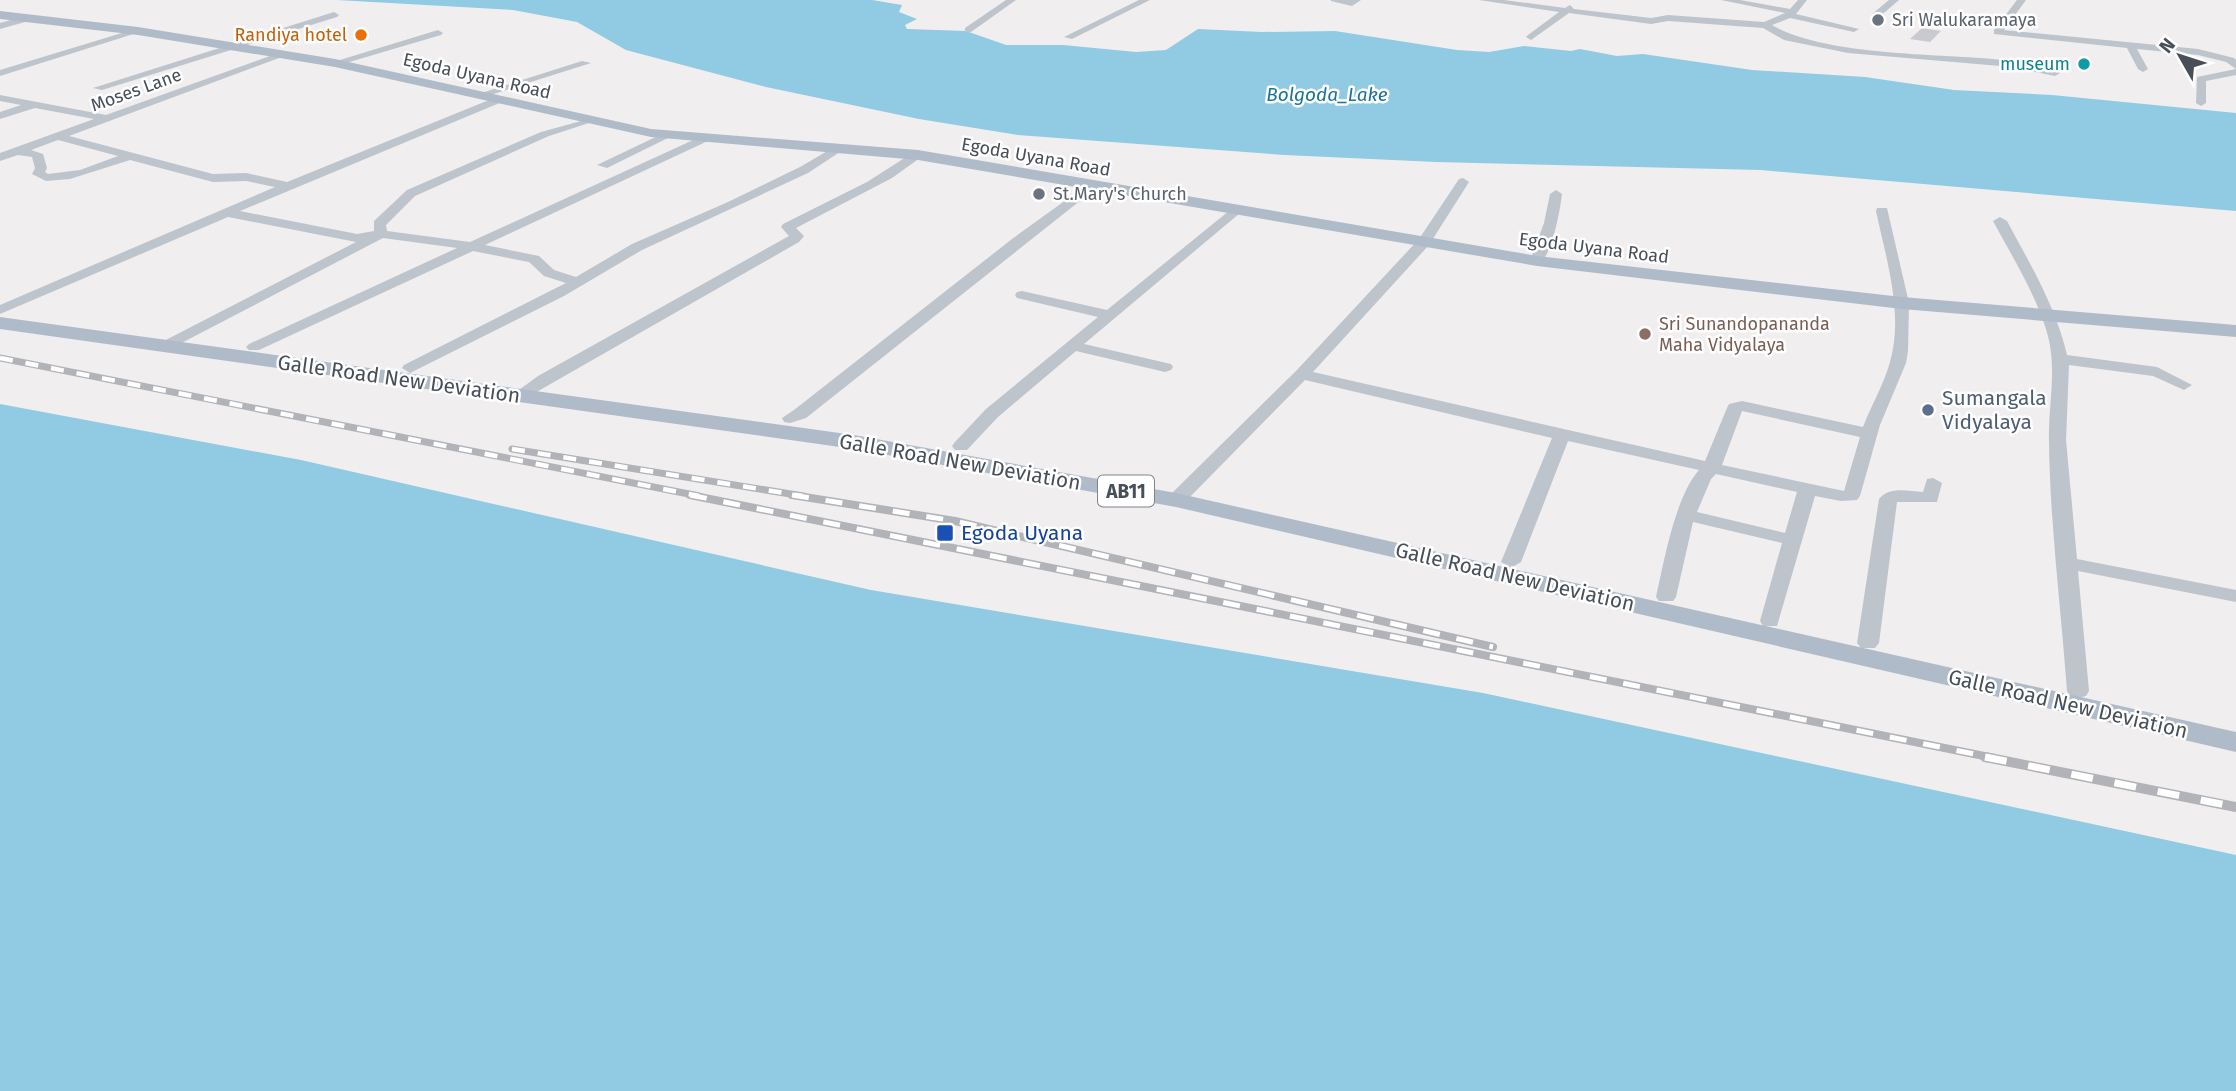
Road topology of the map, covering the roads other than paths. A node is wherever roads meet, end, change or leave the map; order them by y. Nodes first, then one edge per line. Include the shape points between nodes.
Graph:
1 (1012, 0) edge
2 (1146, 0) edge
3 (1357, 0) edge
4 (1483, 0) edge
5 (1582, 0) edge
6 (1725, 0) edge
7 (1803, 0) edge
8 (1895, 0) edge
9 (2022, 0) edge
10 (1335, 1) edge
11 (1566, 11) junction
12 (1791, 14) junction
13 (0, 15) edge
14 (334, 15) dead end
15 (1875, 16) dead end
16 (29, 18) junction
17 (297, 18) dead end
18 (1765, 24) junction
19 (0, 26) edge
20 (1522, 28) dead end
21 (1543, 28) junction
22 (1854, 29) dead end
23 (968, 30) dead end
24 (138, 31) junction
25 (438, 33) dead end
26 (1069, 37) dead end
27 (1531, 37) dead end
28 (216, 43) junction
29 (236, 46) junction
30 (2131, 47) junction
31 (285, 54) junction
32 (158, 56) dead end
33 (186, 61) junction
34 (335, 63) junction
35 (586, 63) dead end
36 (2236, 66) edge
37 (2143, 69) dead end
38 (2236, 72) edge
39 (0, 74) edge
40 (2055, 74) dead end
41 (98, 88) dead end
42 (478, 96) junction
43 (0, 98) edge
44 (498, 100) junction
45 (2200, 103) dead end
46 (33, 105) junction
47 (0, 116) edge
48 (107, 118) junction
49 (587, 120) junction
50 (668, 135) junction
51 (59, 137) junction
52 (706, 138) junction
53 (840, 148) junction
54 (17, 151) junction
55 (131, 155) junction
56 (919, 155) junction
57 (0, 158) edge
58 (603, 164) dead end
59 (1463, 183) dead end
60 (288, 186) junction
61 (1091, 186) junction
62 (1556, 194) dead end
63 (1235, 210) junction
64 (1882, 211) dead end
65 (228, 213) junction
66 (2000, 221) dead end
67 (381, 234) junction
68 (1424, 242) junction
69 (470, 246) junction
70 (1537, 261) junction
71 (578, 282) junction
72 (1022, 295) dead end
73 (1902, 303) junction
74 (0, 311) edge
75 (2046, 314) junction
76 (1111, 315) junction
77 (0, 323) edge
78 (2236, 331) edge
79 (170, 343) junction
80 (1074, 346) junction
81 (254, 347) junction
82 (2060, 359) junction
83 (1166, 367) dead end
84 (410, 368) junction
85 (1302, 374) junction
86 (2184, 386) dead end
87 (528, 390) junction
88 (790, 418) junction
89 (1562, 435) junction
90 (1869, 435) junction
91 (961, 446) junction
92 (1711, 468) junction
93 (1933, 483) dead end
94 (1807, 489) junction
95 (1181, 494) junction
96 (1687, 515) junction
97 (1792, 540) junction
98 (1511, 562) junction
99 (2067, 563) junction
100 (2236, 596) edge
101 (1665, 597) junction
102 (1770, 621) junction
103 (1868, 643) junction
104 (2078, 691) junction
105 (2236, 725) edge
106 (2236, 742) edge

1 - 23 street
2 - 26 street
3 - 10 street via 1352,4
4 - 11 street
5 - 11 street
6 - 12 street
7 - 12 street
8 - 15 street
9 - 30 street via 1997,32
11 - 18 street via 1651,21
11 - 21 street
12 - 18 street
12 - 22 street
13 - 16 main road, Egoda Uyana Road
14 - 29 street
16 - 19 street
16 - 24 main road, Egoda Uyana Road
17 - 28 street
18 - 40 street via 1787,38 1848,50 2012,64
20 - 21 street
21 - 27 street
24 - 28 main road, Egoda Uyana Road
24 - 39 street
25 - 34 street
28 - 29 main road, Egoda Uyana Road
29 - 31 main road, Egoda Uyana Road
29 - 33 street
30 - 36 street via 2198,52 2230,60
30 - 37 street
31 - 34 main road, Egoda Uyana Road
31 - 48 street, Moses Lane
32 - 33 street
33 - 41 street
34 - 42 main road, Egoda Uyana Road
35 - 42 street
38 - 45 street via 2201,79
42 - 44 main road, Egoda Uyana Road
43 - 46 street
44 - 49 main road, Egoda Uyana Road
44 - 60 street
46 - 47 street
46 - 48 street
48 - 51 street, Moses Lane
49 - 50 main road, Egoda Uyana Road
49 - 67 street via 411,193 379,224
50 - 52 main road, Egoda Uyana Road
50 - 58 street
51 - 54 street, Moses Lane
51 - 55 street
52 - 53 main road, Egoda Uyana Road
52 - 69 street
53 - 56 main road, Egoda Uyana Road
53 - 71 street via 733,205 637,247
54 - 55 street via 37,154 38,174 47,178 89,171
54 - 57 street, Moses Lane
55 - 60 street via 213,178 246,177
56 - 61 main road, Egoda Uyana Road
56 - 87 street via 896,173 788,227 797,236 794,239
59 - 68 street
60 - 65 street
61 - 63 main road, Egoda Uyana Road
61 - 88 street
62 - 70 street
63 - 68 main road, Egoda Uyana Road
63 - 76 street
64 - 73 street
65 - 67 street via 356,238
65 - 74 street
66 - 75 street
67 - 69 street
67 - 79 street
68 - 70 main road, Egoda Uyana Road
68 - 85 street
69 - 71 street via 534,259 550,273
69 - 81 street
70 - 73 main road, Egoda Uyana Road
71 - 84 street
72 - 76 street
73 - 75 main road, Egoda Uyana Road
73 - 90 street via 1899,363
74 - 79 main road, Galle Road New Deviation / AB11
75 - 78 main road, Egoda Uyana Road
75 - 82 street
76 - 80 street
77 - 79 main road, Galle Road New Deviation / AB11
79 - 81 main road, Galle Road New Deviation / AB11
79 - 87 main road, Galle Road New Deviation / AB11
80 - 83 street
80 - 91 street via 992,413
81 - 84 main road, Galle Road New Deviation / AB11
82 - 86 street via 2157,372
82 - 99 street via 2056,440
84 - 87 main road, Galle Road New Deviation / AB11
85 - 89 street
85 - 95 street
87 - 88 main road, Galle Road New Deviation / AB11
87 - 95 main road, Galle Road New Deviation / AB11
88 - 91 main road, Galle Road New Deviation / AB11
89 - 92 street
89 - 98 street
90 - 92 street via 1742,406 1735,408
90 - 94 street via 1851,496
91 - 95 main road, Galle Road New Deviation / AB11
92 - 94 street
92 - 96 street
93 - 103 street via 1931,498 1888,499
94 - 97 street
95 - 98 main road, Galle Road New Deviation / AB11
95 - 106 main road, Galle Road New Deviation / AB11
96 - 97 street
96 - 101 street
97 - 102 street
98 - 101 main road, Galle Road New Deviation / AB11
99 - 100 street
99 - 104 street
101 - 102 main road, Galle Road New Deviation / AB11
102 - 103 main road, Galle Road New Deviation / AB11
103 - 104 main road, Galle Road New Deviation / AB11
104 - 105 main road, Galle Road New Deviation / AB11

